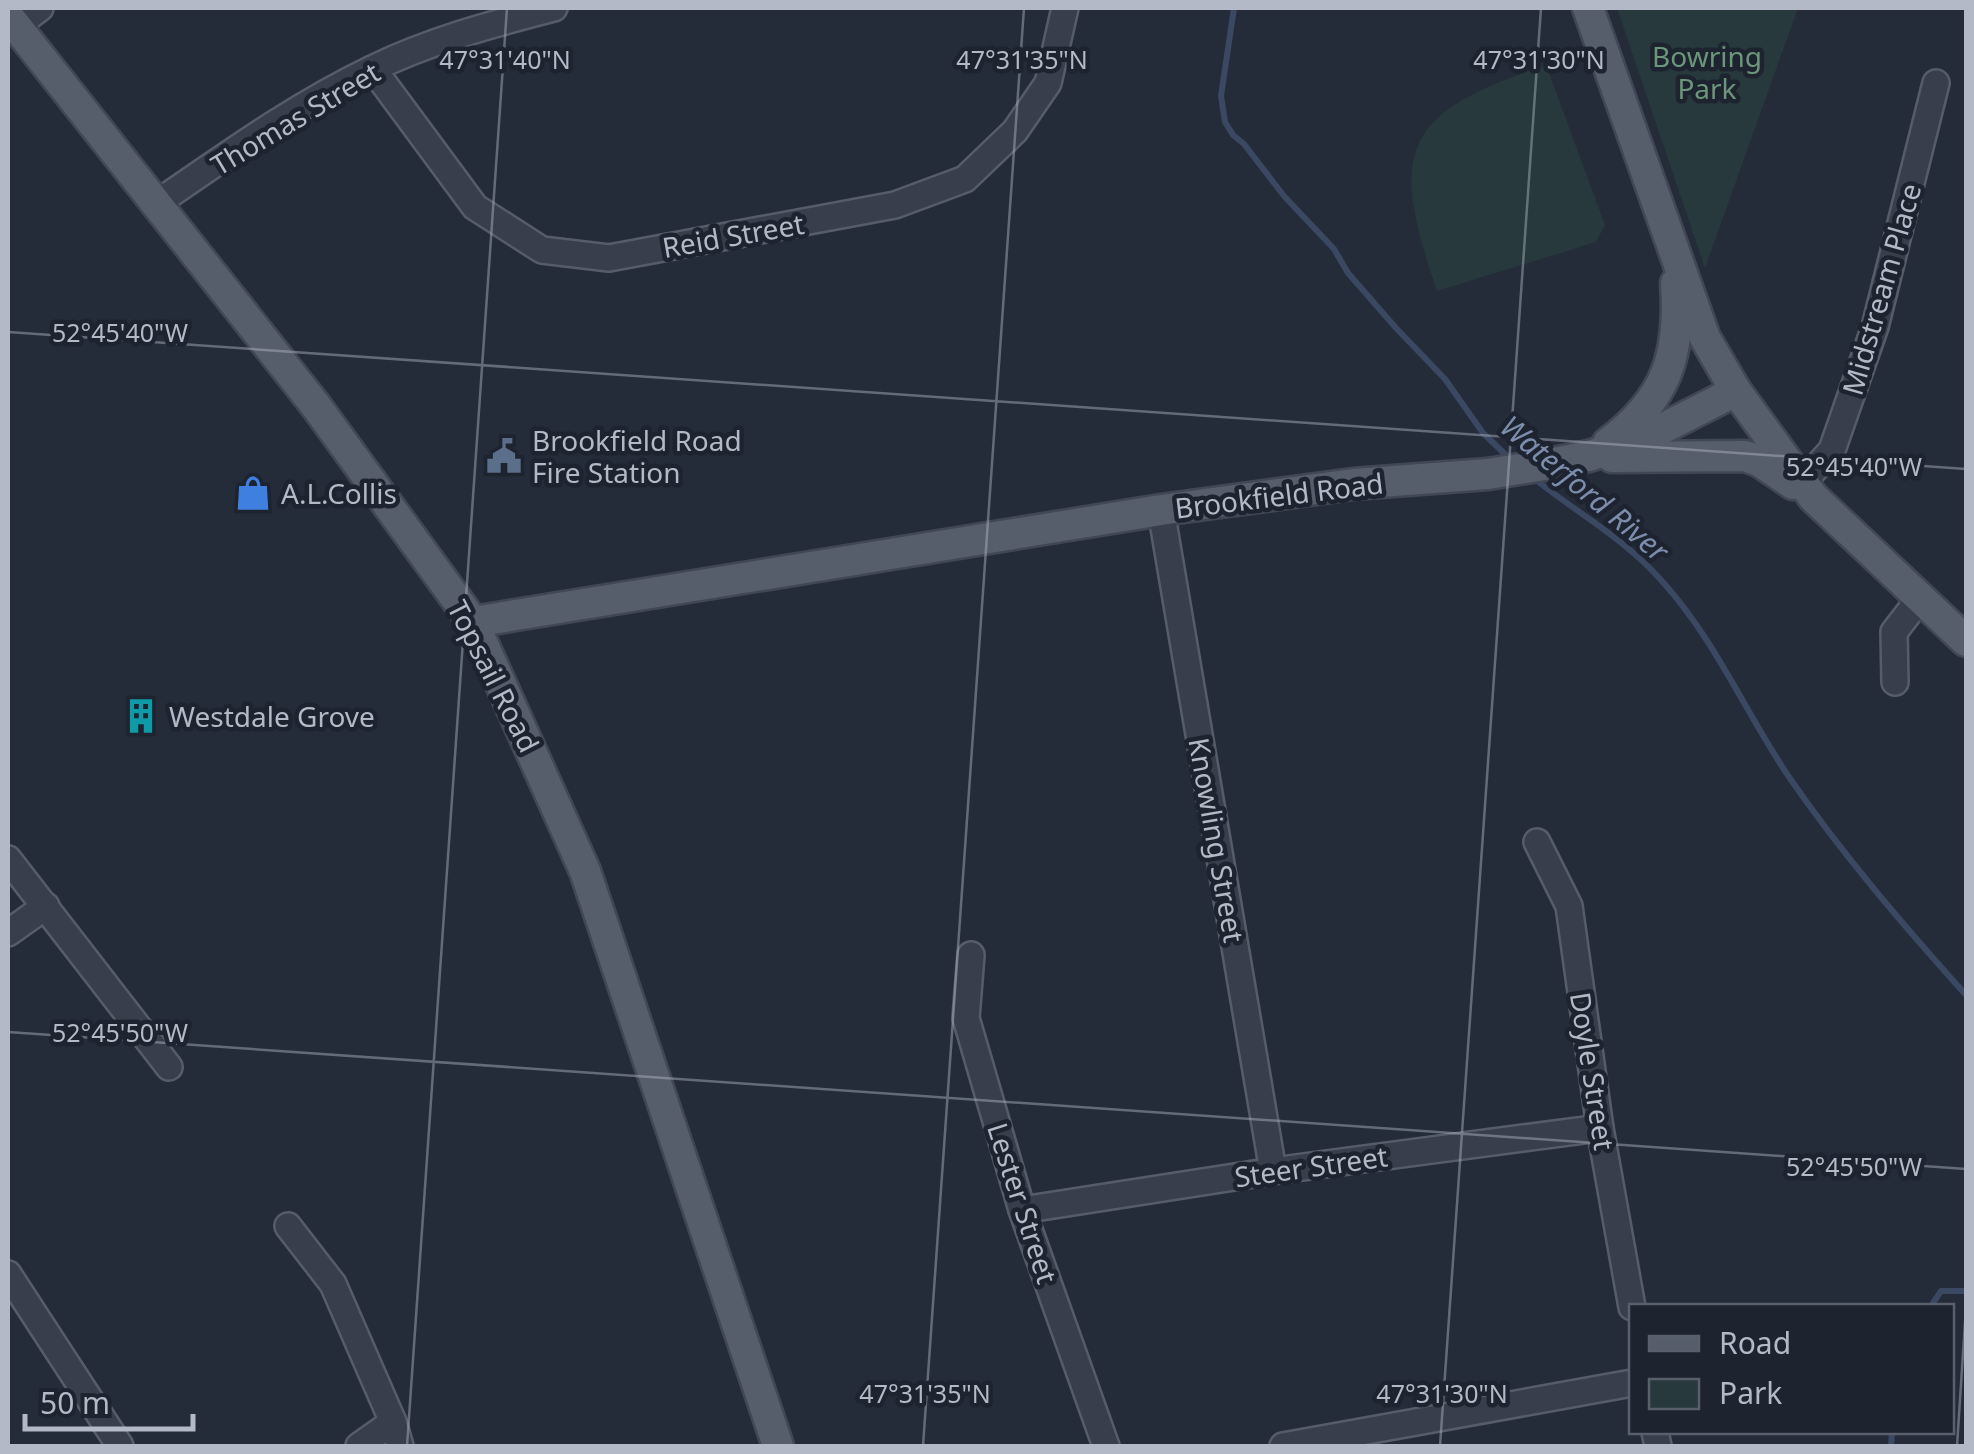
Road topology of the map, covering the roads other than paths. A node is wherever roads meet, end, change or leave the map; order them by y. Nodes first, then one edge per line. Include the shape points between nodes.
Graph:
1 (40, 8) edge
2 (554, 8) edge
3 (1065, 8) edge
4 (1588, 8) edge
5 (12, 21) edge
6 (372, 69) junction
7 (1936, 83) dead end
8 (156, 204) junction
9 (1674, 258) junction
10 (1736, 391) junction
11 (1589, 456) junction
12 (1807, 490) junction
13 (1161, 510) junction
14 (1921, 597) junction
15 (474, 622) junction
16 (1966, 640) edge
17 (1895, 682) dead end
18 (1536, 842) dead end
19 (8, 859) edge
20 (46, 906) junction
21 (8, 933) edge
22 (971, 955) dead end
23 (169, 1067) dead end
24 (1600, 1128) junction
25 (1272, 1171) junction
26 (1022, 1210) junction
27 (288, 1226) dead end
28 (8, 1274) edge
29 (1632, 1304) edge
30 (1629, 1384) edge
31 (397, 1434) edge
32 (120, 1446) edge
33 (359, 1446) edge
34 (778, 1446) edge
35 (1106, 1446) edge
36 (1283, 1446) edge

1 - 5 street
2 - 6 street, Thomas Street
3 - 6 street, Reid Street via 1048,83 1015,131 965,179 895,205 610,258 542,250 475,207
4 - 9 main road
5 - 8 main road, Topsail Road
6 - 8 street, Thomas Street via 290,114
7 - 12 street, Midstream Place via 1875,328 1832,450
8 - 15 main road, Topsail Road via 316,406
9 - 10 main road via 1705,338
9 - 11 main road via 1676,342 1665,379 1636,420
10 - 11 main road, Brookfield Road via 1660,432
10 - 12 main road
11 - 12 main road via 1745,456
11 - 13 main road, Brookfield Road via 1488,474
12 - 14 main road
13 - 15 main road, Brookfield Road
13 - 25 street, Knowling Street
14 - 16 main road
14 - 17 street via 1894,632
15 - 34 main road, Topsail Road via 585,871
18 - 24 street, Doyle Street via 1568,906
19 - 20 street
20 - 21 street
20 - 23 street
22 - 26 street, Lester Street via 966,1018
24 - 25 street, Steer Street
24 - 29 street, Doyle Street
25 - 26 street, Steer Street
26 - 35 street, Lester Street
27 - 31 street via 333,1284
28 - 32 street
30 - 36 street
31 - 33 street

